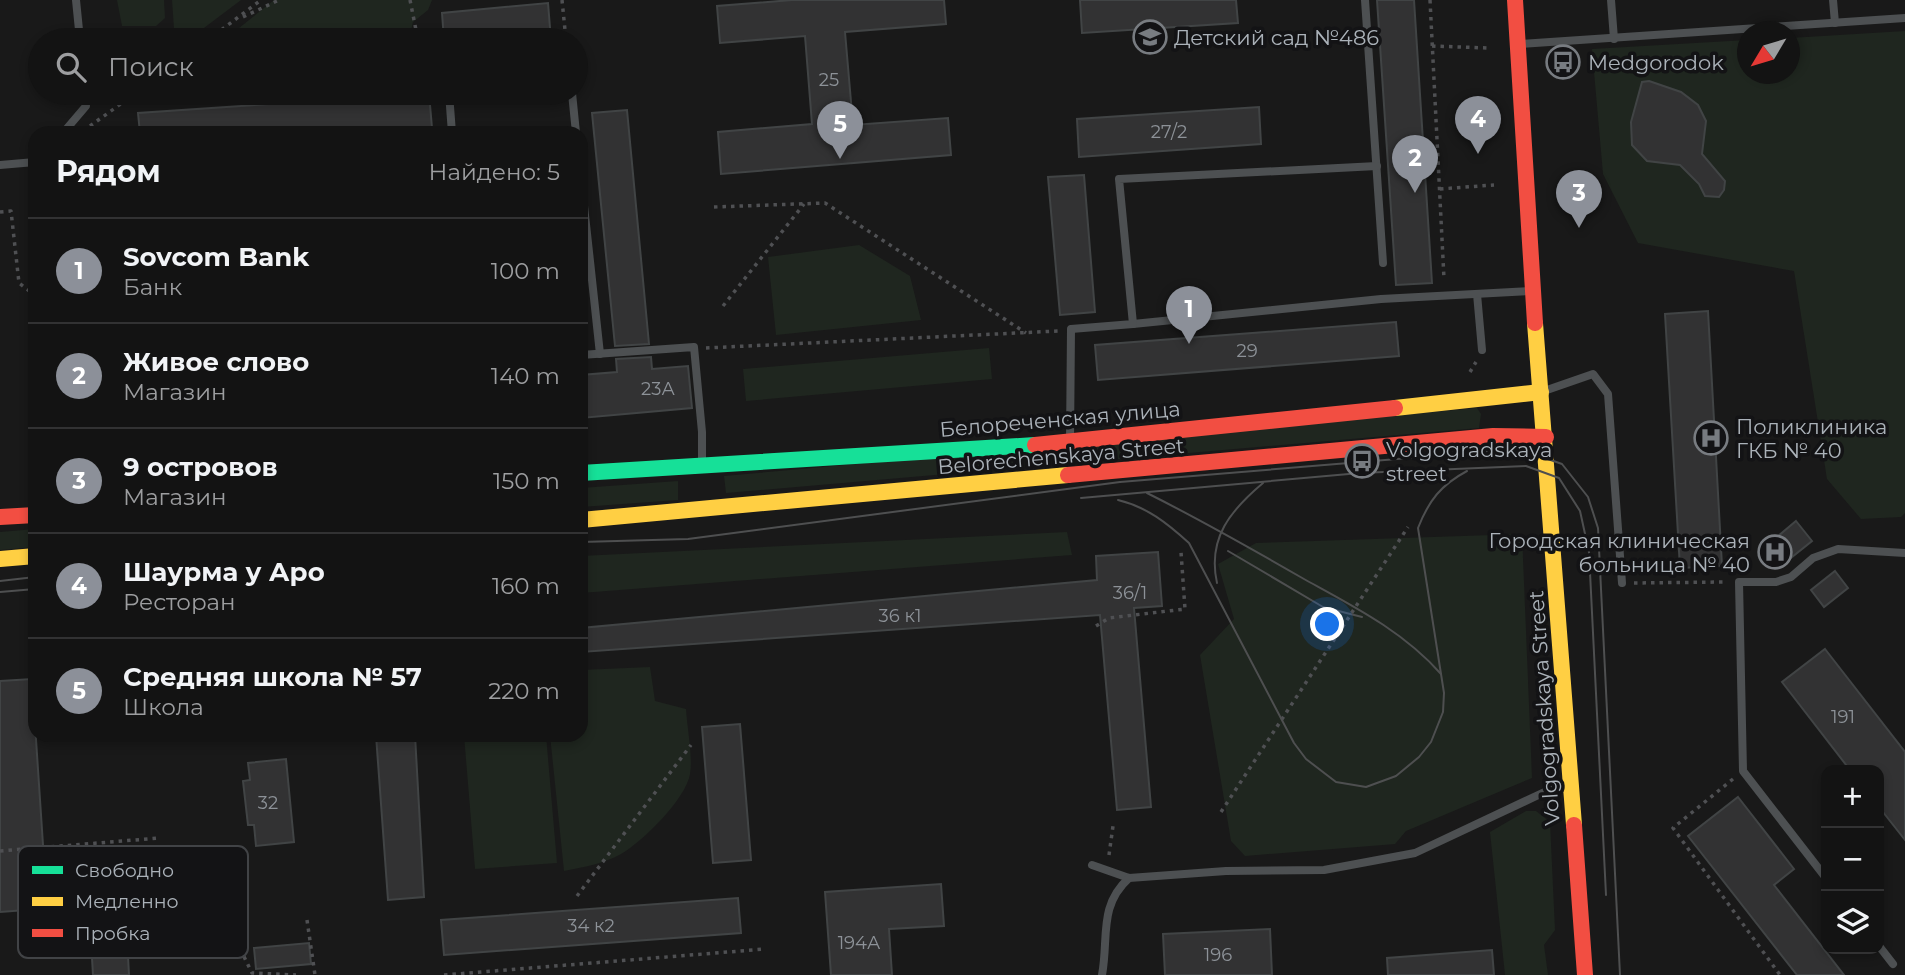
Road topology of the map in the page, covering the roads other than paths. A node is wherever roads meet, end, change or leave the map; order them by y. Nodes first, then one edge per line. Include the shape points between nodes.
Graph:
1 (76, 0) edge
2 (1365, 0) edge
3 (1515, 0) edge
4 (1611, 0) edge
5 (1833, 0) edge
6 (1905, 18) edge
7 (1835, 23) junction
8 (79, 28) edge
9 (1614, 39) junction
10 (1518, 44) junction
11 (86, 105) edge
12 (450, 105) edge
13 (573, 105) edge
14 (69, 126) edge
15 (451, 126) edge
16 (575, 126) edge
17 (28, 163) edge
18 (0, 165) edge
19 (1377, 166) junction
20 (588, 243) edge
21 (1383, 262) dead end
22 (1533, 290) junction
23 (1477, 294) junction
24 (1133, 324) junction
25 (1482, 350) dead end
26 (600, 354) junction
27 (588, 355) edge
28 (1541, 391) junction
29 (1546, 437) junction
30 (1070, 443) junction
31 (702, 464) junction
32 (588, 472) edge
33 (28, 515) edge
34 (0, 517) edge
35 (588, 519) edge
36 (1905, 553) edge
37 (28, 557) edge
38 (0, 559) edge
39 (1622, 583) road end
40 (1570, 789) junction
41 (1092, 865) road end
42 (1821, 872) edge
43 (1129, 878) junction
44 (1884, 952) edge
45 (1893, 964) dead end
46 (1102, 975) edge
47 (1585, 975) edge

1 - 8 lane
2 - 19 lane
3 - 10 street
4 - 9 lane
5 - 7 lane
6 - 7 lane
7 - 9 lane
9 - 10 lane
10 - 22 street
11 - 14 lane
12 - 15 lane
13 - 16 lane
17 - 18 lane
19 - 21 lane
19 - 24 lane via 1119,179
20 - 26 lane
22 - 23 lane
22 - 28 street
23 - 24 lane
23 - 25 lane
24 - 30 lane via 1071,329
26 - 27 lane
26 - 31 lane via 694,347
28 - 29 street, Volgogradskaya Street
28 - 30 street, Белореченская улица
28 - 39 lane via 1593,374 1608,394
29 - 35 street, Belorechenskaya Street via 1493,436
29 - 40 street, Volgogradskaya Street
30 - 31 street, Белореченская улица
31 - 32 street, Белореченская улица
33 - 34 street
36 - 42 lane via 1838,549 1813,558 1791,577 1776,582 1739,582 1743,771
37 - 38 street
40 - 43 lane via 1551,789 1415,853 1324,870
40 - 47 street, Volgogradskaya Street
41 - 43 lane
43 - 46 lane via 1114,891 1107,913
44 - 45 lane

